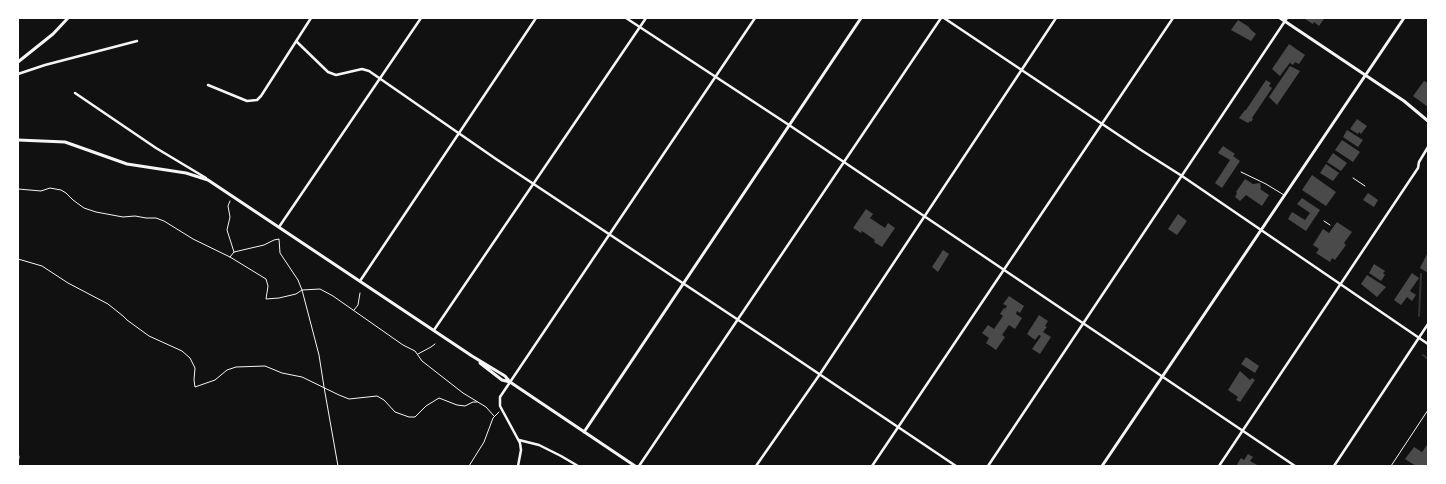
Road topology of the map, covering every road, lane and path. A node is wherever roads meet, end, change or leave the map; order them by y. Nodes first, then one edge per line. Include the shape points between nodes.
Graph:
1 (68, 18) edge
2 (311, 18) edge
3 (421, 18) edge
4 (536, 18) edge
5 (626, 18) edge
6 (646, 18) edge
7 (755, 18) edge
8 (861, 18) edge
9 (943, 18) edge
10 (1056, 18) edge
11 (1173, 18) edge
12 (1280, 18) edge
13 (1404, 18) edge
14 (1286, 19) edge
15 (640, 26) junction
16 (137, 41) dead end
17 (296, 42) junction
18 (18, 62) edge
19 (1021, 69) junction
20 (18, 74) edge
21 (1366, 75) junction
22 (715, 77) junction
23 (380, 80) junction
24 (208, 85) dead end
25 (75, 93) dead end
26 (1428, 121) edge
27 (1102, 123) junction
28 (789, 125) junction
29 (458, 134) junction
30 (18, 140) edge
31 (1428, 148) edge
32 (844, 162) junction
33 (1240, 172) dead end
34 (1182, 176) junction
35 (1353, 178) dead end
36 (208, 180) junction
37 (533, 183) junction
38 (1365, 186) dead end
39 (18, 189) edge
40 (1284, 195) junction
41 (234, 196) junction
42 (924, 216) junction
43 (1324, 221) dead end
44 (1330, 225) dead end
45 (279, 227) junction
46 (1261, 229) junction
47 (609, 234) junction
48 (234, 252) junction
49 (230, 257) junction
50 (18, 259) edge
51 (1003, 270) junction
52 (360, 281) junction
53 (1341, 283) junction
54 (684, 284) junction
55 (302, 290) junction
56 (360, 293) dead end
57 (353, 311) junction
58 (738, 320) junction
59 (1083, 324) junction
60 (1428, 324) edge
61 (434, 330) junction
62 (1420, 338) junction
63 (434, 344) dead end
64 (1428, 344) edge
65 (417, 354) junction
66 (820, 374) junction
67 (1162, 376) junction
68 (510, 382) junction
69 (324, 387) junction
70 (478, 402) junction
71 (502, 410) junction
72 (1428, 410) edge
73 (494, 416) junction
74 (898, 428) junction
75 (584, 432) junction
76 (1243, 432) junction
77 (519, 440) junction
78 (18, 452) edge
79 (18, 463) edge
80 (338, 466) edge
81 (469, 466) edge
82 (518, 466) edge
83 (578, 466) edge
84 (635, 466) edge
85 (639, 466) edge
86 (756, 466) edge
87 (872, 466) edge
88 (956, 466) edge
89 (988, 466) edge
90 (1102, 466) edge
91 (1219, 466) edge
92 (1295, 466) edge
93 (1334, 466) edge
94 (1391, 466) edge

1 - 18 street
2 - 17 street
3 - 23 street
4 - 29 street
5 - 15 street
6 - 15 street
7 - 22 street
8 - 28 street
9 - 19 street
9 - 32 street
10 - 19 street
11 - 27 street
12 - 14 street
13 - 21 street
14 - 21 street
14 - 34 street
15 - 22 street
15 - 37 street
16 - 20 street
17 - 23 street via 328,72 336,75 362,69
17 - 24 street via 257,100 247,101
19 - 27 street
19 - 42 street
21 - 26 street
21 - 40 street
22 - 28 street
22 - 47 street
23 - 29 street
23 - 45 street
25 - 36 street
27 - 34 street
27 - 51 street
28 - 32 street
28 - 54 street
29 - 37 street
29 - 52 street
30 - 36 street via 65,142 127,164 186,173
31 - 53 street
32 - 42 street
32 - 58 street
33 - 40 lane
34 - 46 street
34 - 59 street
35 - 38 lane
36 - 41 street
37 - 47 street
37 - 61 street
39 - 49 path via 61,190 84,208 96,212 156,218
40 - 46 street
41 - 45 street
41 - 48 path via 228,206 227,230
42 - 51 street
42 - 66 street
43 - 44 lane
45 - 52 street
46 - 53 street
46 - 67 street
47 - 54 street
47 - 68 street
48 - 49 path
48 - 55 path via 280,239 280,253
49 - 55 path via 266,279 266,300
50 - 69 path via 42,266 108,304 149,336 182,350 195,368 195,386 214,380 236,367 265,366
51 - 59 street
51 - 74 street
52 - 61 street
53 - 62 street
53 - 76 street
54 - 58 street
54 - 75 street
55 - 57 path via 320,288
55 - 69 path
56 - 57 path
57 - 65 path
58 - 66 street
58 - 85 street
59 - 67 street
59 - 89 street
60 - 62 street
61 - 68 street
62 - 64 street
62 - 93 street
63 - 65 path
65 - 70 path
66 - 74 street
66 - 86 street
67 - 76 street
67 - 90 street
68 - 71 street via 500,398
68 - 75 street
69 - 70 path via 349,399 377,396 395,412 408,418 415,417 439,398 465,406
69 - 80 path
70 - 73 path
71 - 73 path
71 - 77 street
72 - 94 lane
73 - 81 path via 484,442
74 - 87 street
74 - 88 street
75 - 84 street
76 - 91 street
76 - 92 street
77 - 82 street
77 - 83 street via 543,447
78 - 79 path

